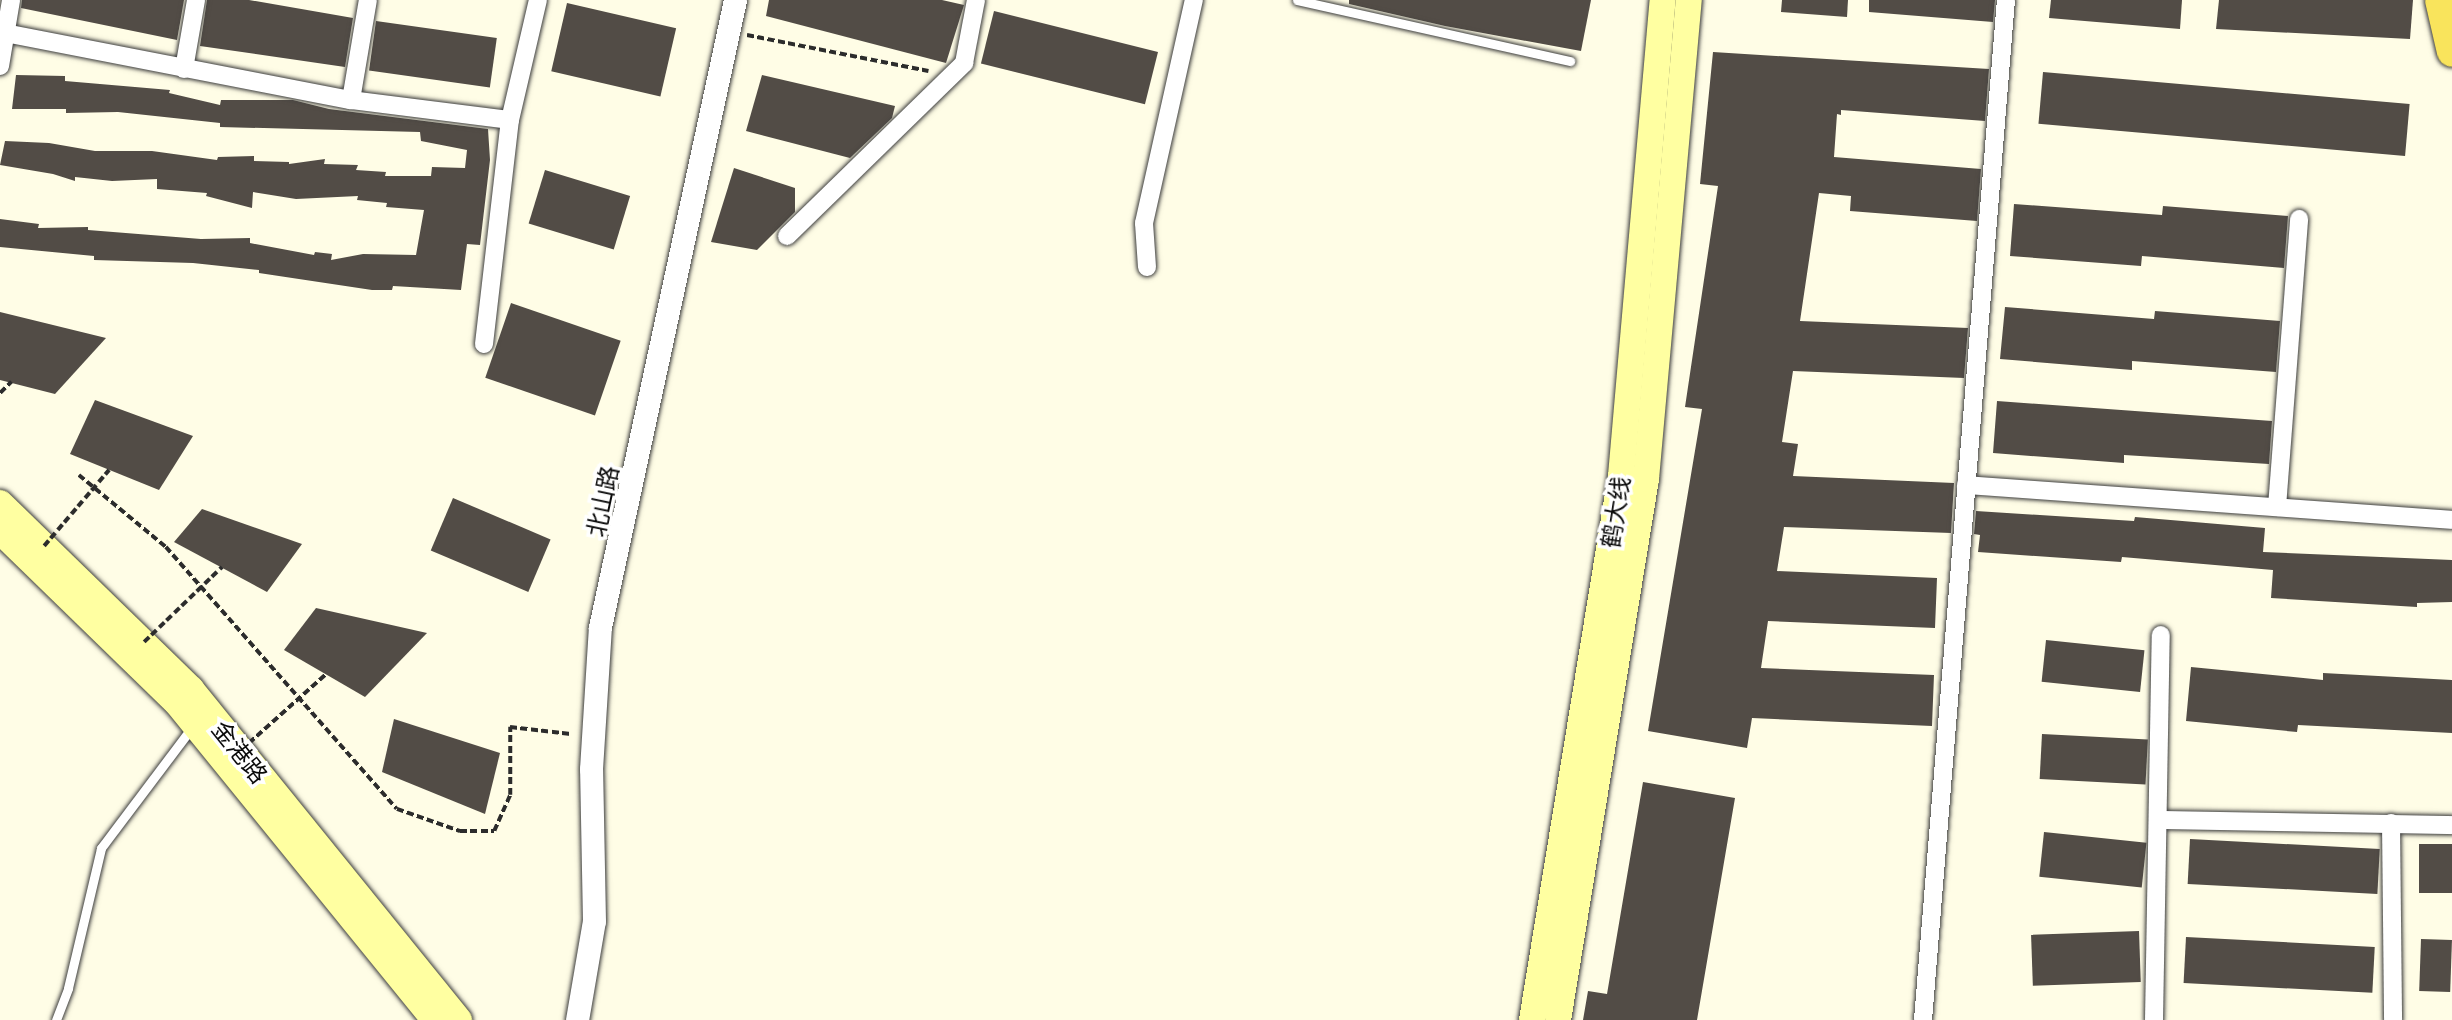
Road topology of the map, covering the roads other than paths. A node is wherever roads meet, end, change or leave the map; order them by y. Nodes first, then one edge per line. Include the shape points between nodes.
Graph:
1 (11, 0) edge
2 (196, 0) edge
3 (368, 0) edge
4 (538, 0) edge
5 (735, 0) edge
6 (976, 0) edge
7 (1194, 0) edge
8 (1297, 0) edge
9 (1663, 0) edge
10 (1689, 0) edge
11 (2006, 0) edge
12 (2440, 0) edge
13 (5, 33) junction
14 (2452, 52) edge
15 (1570, 61) dead end
16 (0, 66) edge
17 (184, 69) junction
18 (351, 100) junction
19 (510, 120) junction
20 (2299, 219) dead end
21 (787, 236) dead end
22 (1147, 267) dead end
23 (484, 344) dead end
24 (1966, 485) junction
25 (0, 503) edge
26 (2277, 507) junction
27 (2452, 520) edge
28 (0, 531) edge
29 (2161, 635) dead end
30 (194, 724) junction
31 (2158, 820) junction
32 (2391, 823) junction
33 (2452, 825) edge
34 (450, 1019) edge
35 (56, 1020) edge
36 (577, 1020) edge
37 (1532, 1020) edge
38 (1558, 1020) edge
39 (1923, 1020) edge
40 (2154, 1020) edge
41 (2393, 1020) edge

1 - 13 street
2 - 17 street
3 - 18 street
4 - 19 street
5 - 36 street, 北山路 via 600,627 593,736 593,921
6 - 21 street via 964,63
7 - 22 street via 1144,223
8 - 15 lane
9 - 37 main road, 鹤大线 via 1621,476
10 - 38 main road, 鹤大线 via 1646,479
11 - 24 street
12 - 14 main road
13 - 16 street
13 - 17 street
17 - 18 street
18 - 19 street
19 - 23 street
20 - 26 street
24 - 26 street
24 - 39 street
25 - 34 main road, 金港路 via 191,688
26 - 27 street
28 - 30 main road, 金港路
29 - 31 street
30 - 34 main road, 金港路
30 - 35 lane via 101,848 68,988
31 - 32 street
31 - 40 street
32 - 33 street
32 - 41 street

